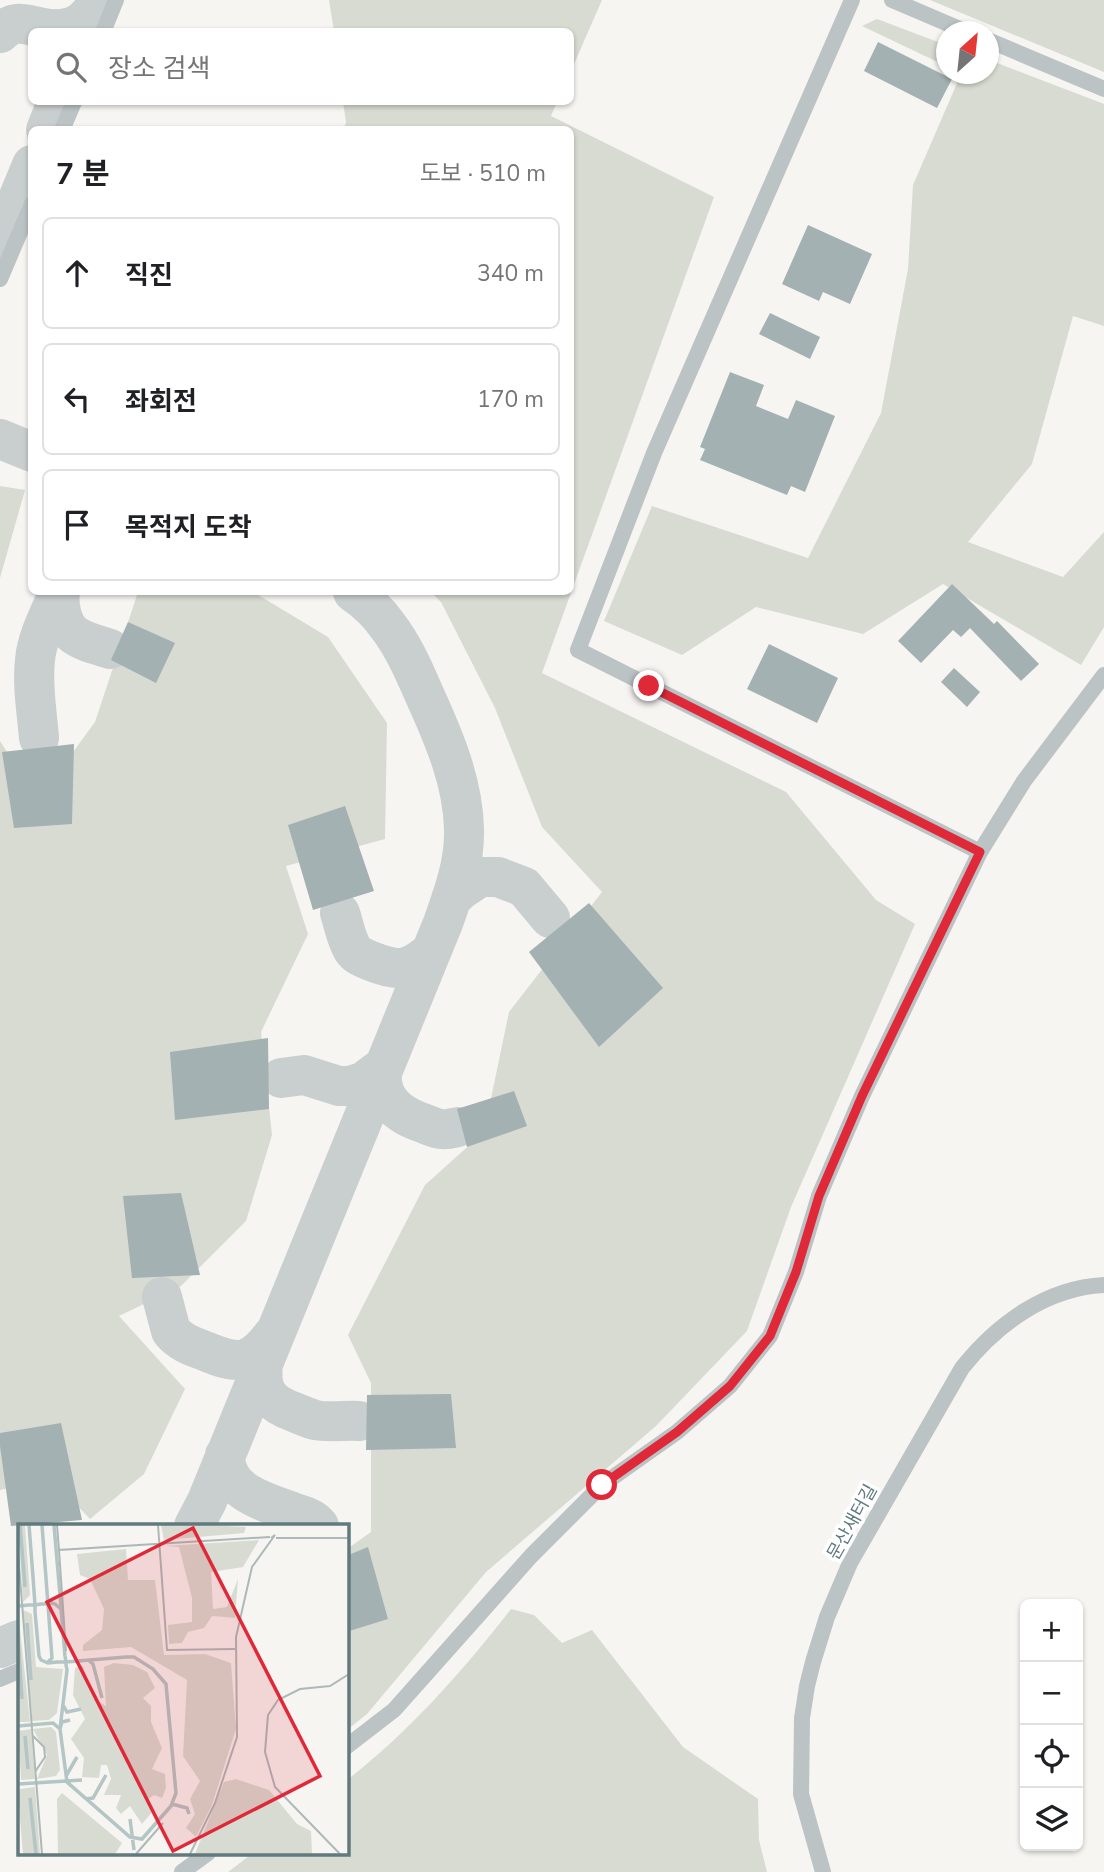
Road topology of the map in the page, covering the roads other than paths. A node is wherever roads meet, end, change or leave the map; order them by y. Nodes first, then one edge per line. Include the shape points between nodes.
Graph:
1 (116, 0) edge
2 (852, 0) edge
3 (892, 0) edge
4 (941, 21) edge
5 (105, 28) edge
6 (999, 44) edge
7 (1104, 89) edge
8 (73, 105) edge
9 (64, 126) edge
10 (28, 213) edge
11 (0, 279) edge
12 (1104, 675) edge
13 (980, 852) junction
14 (1104, 1285) edge
15 (18, 1671) edge
16 (0, 1679) edge
17 (348, 1745) edge
18 (207, 1854) edge
19 (182, 1872) edge
20 (823, 1872) edge

1 - 5 street
2 - 13 street via 654,453 578,650
3 - 4 street
6 - 7 street
8 - 9 street
10 - 11 street
12 - 13 street via 1024,781
13 - 17 street via 862,1096 819,1196 770,1336 730,1386 677,1432 602,1485 531,1556 394,1710
14 - 20 street, 문산새터길 via 1083,1286 1021,1312 979,1347 962,1368 845,1573 813,1662 802,1718 801,1794
15 - 16 street
18 - 19 street

